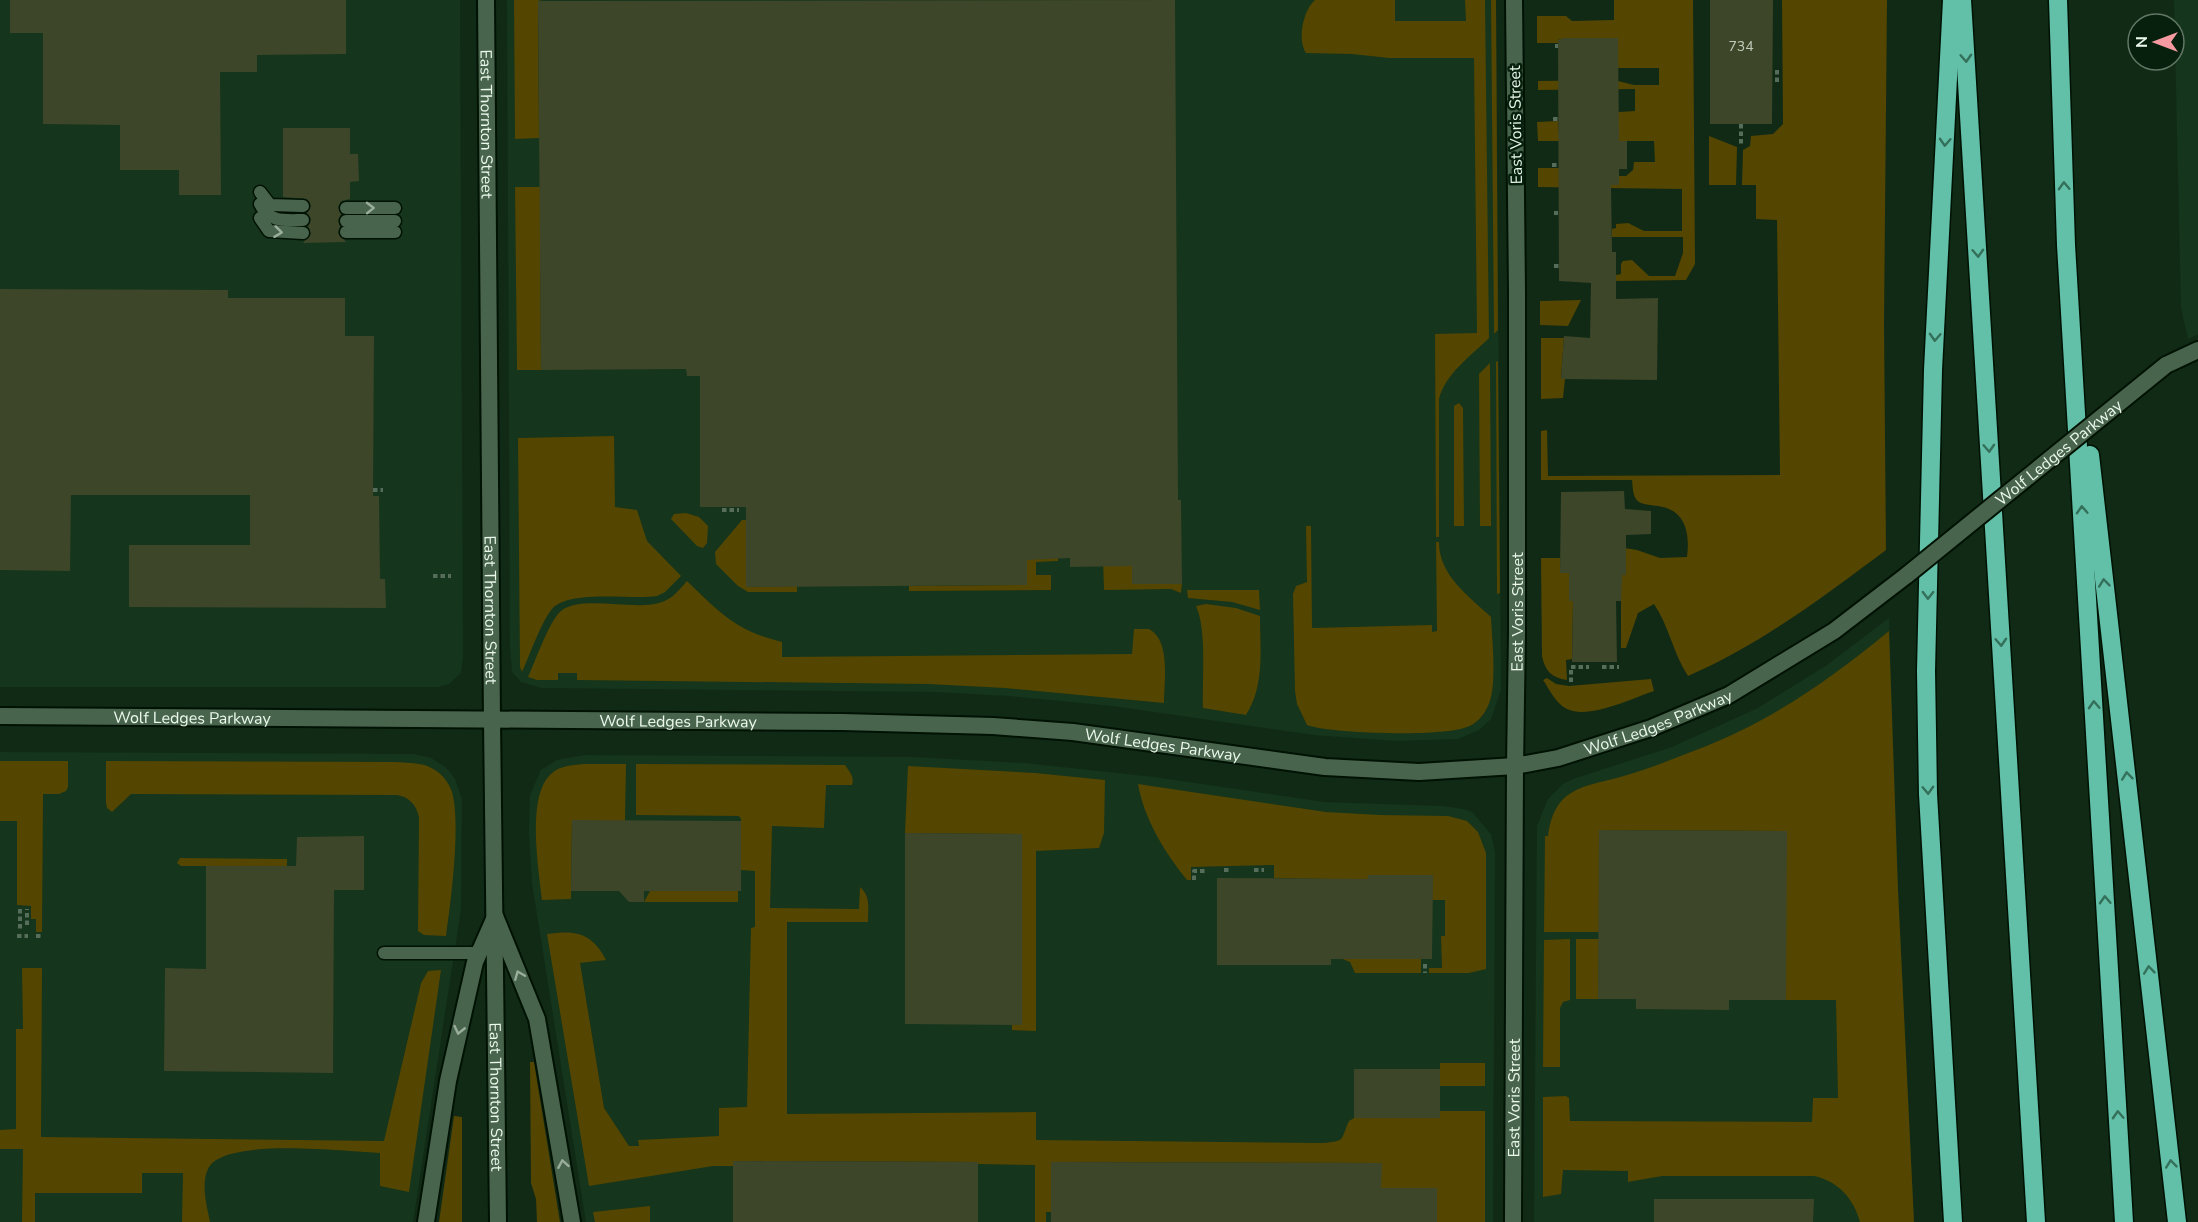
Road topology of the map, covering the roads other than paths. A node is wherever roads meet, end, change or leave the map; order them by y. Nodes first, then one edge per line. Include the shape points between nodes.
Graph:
1 (486, 0) edge
2 (1514, 0) edge
3 (1952, 0) edge
4 (1962, 0) edge
5 (2058, 0) edge
6 (303, 206) dead end
7 (395, 208) dead end
8 (260, 218) dead end
9 (395, 227) dead end
10 (2066, 245) junction
11 (2198, 350) edge
12 (0, 716) edge
13 (492, 721) junction
14 (1515, 766) junction
15 (495, 916) junction
16 (384, 953) dead end
17 (479, 953) junction
18 (1947, 1137) junction
19 (426, 1222) edge
20 (498, 1222) edge
21 (572, 1222) edge
22 (1513, 1222) edge
23 (1947, 1222) edge
24 (1953, 1222) edge
25 (2036, 1222) edge
26 (2124, 1222) edge
27 (2177, 1222) edge

1 - 13 main road, East Thornton Street
2 - 14 main road, East Voris Street
3 -> 18 highway via 1933,370 1926,671 1928,794
4 -> 25 highway
10 -> 5 highway
8 -> 6 lane via 269,231 303,227 266,214 260,198 270,205
9 -> 7 lane via 346,221
26 -> 10 highway
27 -> 10 highway
11 - 14 main road, Wolf Ledges Parkway, bridge via 2166,365 1858,614 1772,671 1699,709 1651,728 1558,758
12 - 13 main road, Wolf Ledges Parkway
13 - 14 main road, Wolf Ledges Parkway via 993,726 1073,732 1325,767 1419,772
13 - 15 main road, East Thornton Street
14 - 22 main road, East Voris Street
15 - 17 main road
15 - 20 main road, East Thornton Street
21 -> 15 main road via 537,1019
16 - 17 lane
17 -> 19 main road via 448,1081
18 - 23 highway
18 - 24 highway

